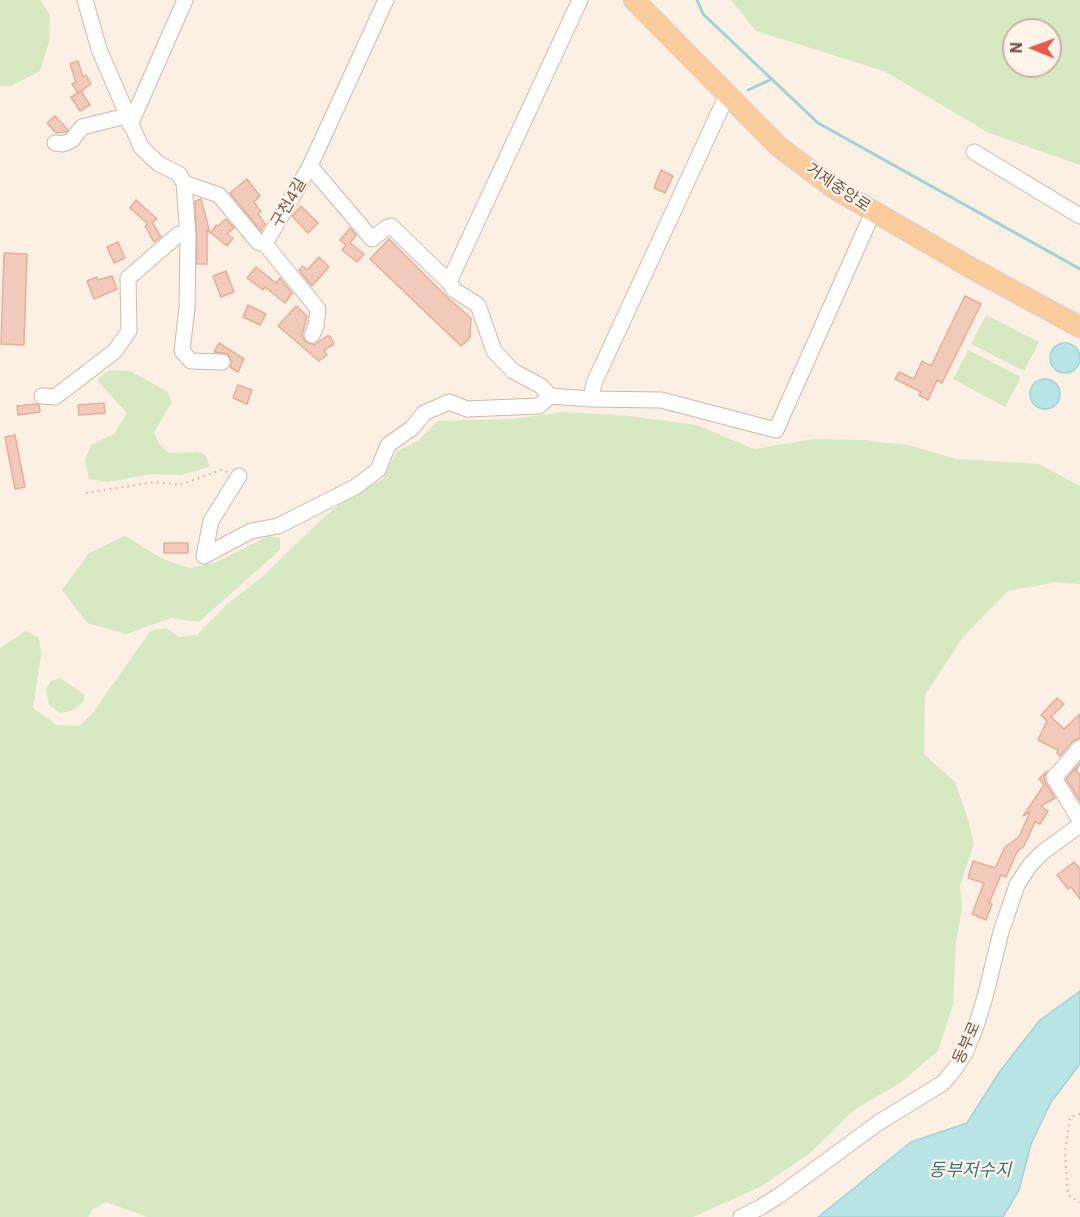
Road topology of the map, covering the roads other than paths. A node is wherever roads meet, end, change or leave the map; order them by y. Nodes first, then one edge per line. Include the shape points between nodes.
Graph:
1 (85, 0) edge
2 (185, 0) edge
3 (386, 0) edge
4 (580, 0) edge
5 (634, 0) edge
6 (728, 93) junction
7 (128, 120) junction
8 (55, 143) dead end
9 (974, 152) dead end
10 (310, 166) junction
11 (184, 183) junction
12 (873, 212) junction
13 (1080, 216) edge
14 (188, 235) junction
15 (265, 244) junction
16 (449, 282) junction
17 (1080, 327) edge
18 (312, 335) dead end
19 (222, 362) dead end
20 (42, 396) dead end
21 (550, 396) junction
22 (591, 399) junction
23 (239, 476) road end
24 (1080, 748) edge
25 (1080, 820) edge
26 (1080, 825) edge
27 (741, 1217) edge

1 - 7 street, 구천4길 via 99,49
2 - 7 street
3 - 10 street, 구천4길
4 - 16 street
5 - 6 main road, 거제중앙로
6 - 12 main road, 거제중앙로 via 778,146
6 - 22 street via 594,383
7 - 8 street via 82,128 72,141
7 - 11 street, 구천4길 via 141,147 159,164 179,174
9 - 13 street
10 - 15 street, 구천4길
10 - 16 street via 372,239 392,226
11 - 14 street
11 - 15 street, 구천4길 via 219,195 258,242
12 - 17 main road, 거제중앙로
12 - 22 street via 776,430 661,400
14 - 19 street via 182,351 191,361
14 - 20 street via 180,234 128,278 129,331 115,351 55,397
15 - 18 street via 318,309
16 - 21 street via 454,290 478,305 494,351 513,371 541,386
21 - 22 street
21 - 23 street via 539,406 467,409 449,402 424,413 388,446 378,470 355,487 278,526 251,531 204,556 211,521
24 - 25 street via 1054,778
26 - 27 street, 동부로 via 1043,852 1017,885 975,1029 965,1053 943,1083 878,1123 780,1195

